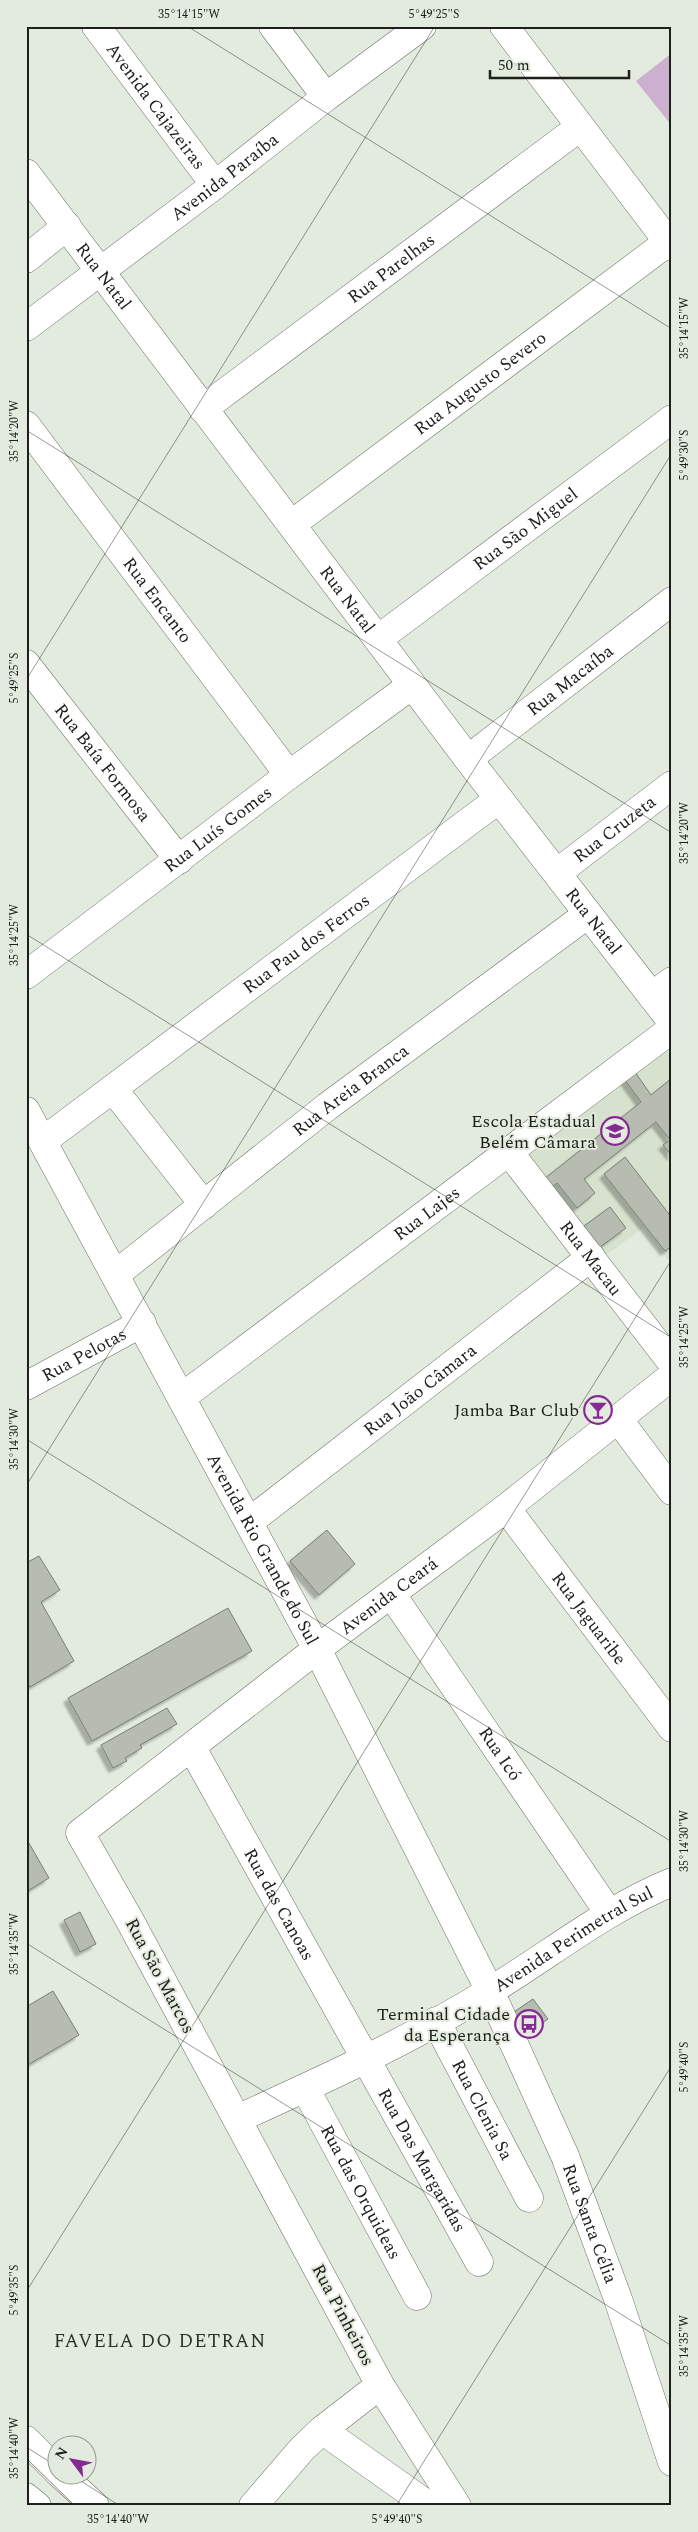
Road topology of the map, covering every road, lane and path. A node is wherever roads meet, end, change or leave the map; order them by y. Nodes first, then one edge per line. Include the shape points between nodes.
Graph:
1 (96, 26) edge
2 (273, 26) edge
3 (422, 26) edge
4 (504, 26) edge
5 (326, 97) junction
6 (580, 127) junction
7 (26, 173) edge
8 (214, 185) junction
9 (67, 226) junction
10 (670, 245) edge
11 (26, 259) edge
12 (101, 270) junction
13 (26, 327) edge
14 (203, 409) junction
15 (672, 419) edge
16 (26, 425) edge
17 (292, 524) junction
18 (672, 601) edge
19 (378, 640) junction
20 (26, 664) edge
21 (412, 684) junction
22 (468, 759) junction
23 (289, 775) junction
24 (672, 785) edge
25 (499, 799) junction
26 (179, 860) junction
27 (558, 872) junction
28 (588, 914) junction
29 (26, 975) edge
30 (662, 988) edge
31 (672, 1022) edge
32 (672, 1029) edge
33 (113, 1089) junction
34 (26, 1111) edge
35 (43, 1141) junction
36 (509, 1152) junction
37 (204, 1205) junction
38 (591, 1257) junction
39 (116, 1274) junction
40 (142, 1322) junction
41 (672, 1363) edge
42 (672, 1376) edge
43 (26, 1386) edge
44 (182, 1397) junction
45 (618, 1419) junction
46 (672, 1491) edge
47 (506, 1508) junction
48 (249, 1522) junction
49 (392, 1595) junction
50 (317, 1649) junction
51 (672, 1728) edge
52 (192, 1748) junction
53 (80, 1833) joint
54 (672, 1882) edge
55 (610, 1913) junction
56 (490, 1991) junction
57 (436, 2022) junction
58 (364, 2061) junction
59 (305, 2088) junction
60 (237, 2120) junction
61 (529, 2198) dead end
62 (479, 2262) dead end
63 (417, 2296) dead end
64 (380, 2385) junction
65 (322, 2430) junction
66 (26, 2440) edge
67 (672, 2462) edge
68 (48, 2463) edge
69 (70, 2484) edge
70 (26, 2497) edge
71 (37, 2506) edge
72 (96, 2506) edge
73 (253, 2506) edge
74 (429, 2506) edge
75 (457, 2506) edge

1 - 8 street, Avenida Cajazeiras
2 - 5 street
3 - 5 street, Avenida Paraíba
4 - 6 street
5 - 8 street, Avenida Paraíba
6 - 10 street
6 - 14 street, Rua Parelhas
7 - 9 street, Rua Natal
8 - 12 street, Avenida Paraíba
9 - 11 street
9 - 12 street, Rua Natal
10 - 17 street, Rua Augusto Severo
12 - 13 street, Avenida Paraíba
12 - 14 street, Rua Natal
14 - 17 street, Rua Natal
15 - 19 street, Rua São Miguel
16 - 23 street, Rua Encanto
17 - 19 street, Rua Natal
18 - 22 street, Rua Macaíba
19 - 21 street, Rua Natal
20 - 26 street, Rua Baía Formosa
21 - 22 street, Rua Natal
21 - 23 street, Rua Luís Gomes
22 - 25 street, Rua Natal
23 - 26 street, Rua Luís Gomes
24 - 27 street, Rua Cruzeta
25 - 27 street, Rua Natal
25 - 33 street, Rua Pau dos Ferros
26 - 29 street, Rua Luís Gomes
27 - 28 street, Rua Natal
28 - 30 street, Rua Natal
28 - 37 street, Rua Areia Branca via 328,1106
30 - 31 street, Rua Natal
32 - 36 street, Rua Lajes
33 - 35 street, Rua Pau dos Ferros
33 - 37 street
34 - 35 street, Avenida Rio Grande do Sul
35 - 39 street, Avenida Rio Grande do Sul
36 - 38 street, Rua Macau
36 - 44 street, Rua Lajes
37 - 39 street, Rua Areia Branca
38 - 41 street, Rua Macau
38 - 48 street, Rua João Câmara
39 - 40 street, Avenida Rio Grande do Sul
40 - 43 street, Rua Pelotas
40 - 44 street, Avenida Rio Grande do Sul
42 - 45 street, Avenida Ceará
44 - 48 street, Avenida Rio Grande do Sul
45 - 46 street
45 - 47 street, Avenida Ceará
47 - 49 street, Avenida Ceará
47 - 51 street, Rua Jaguaribe
48 - 50 street, Avenida Rio Grande do Sul
49 - 50 street, Avenida Ceará
49 - 55 street, Rua Icó
50 - 52 street, Avenida Ceará
50 - 56 street, Avenida Rio Grande do Sul
52 - 53 street, Avenida Ceará
52 - 58 street, Rua das Canoas
53 - 60 street, Rua São Marcos
54 - 55 street, Avenida Perimetral Sul
55 - 56 street, Avenida Perimetral Sul
56 - 57 street, Avenida Perimetral Sul
56 - 67 street, Rua Santa Célia via 565,2156 618,2299
57 - 58 street, Avenida Perimetral Sul
57 - 61 street, Rua Clenia Sa
58 - 59 street, Avenida Perimetral Sul
58 - 62 street, Rua Das Margaridas
59 - 60 street, Avenida Perimetral Sul
59 - 63 street, Rua das Orquideas
60 - 64 street, Rua Pinheiros
64 - 65 street
64 - 75 street, Rua Pinheiros
65 - 73 street
65 - 74 street
66 - 68 street
69 - 72 street
70 - 71 street

